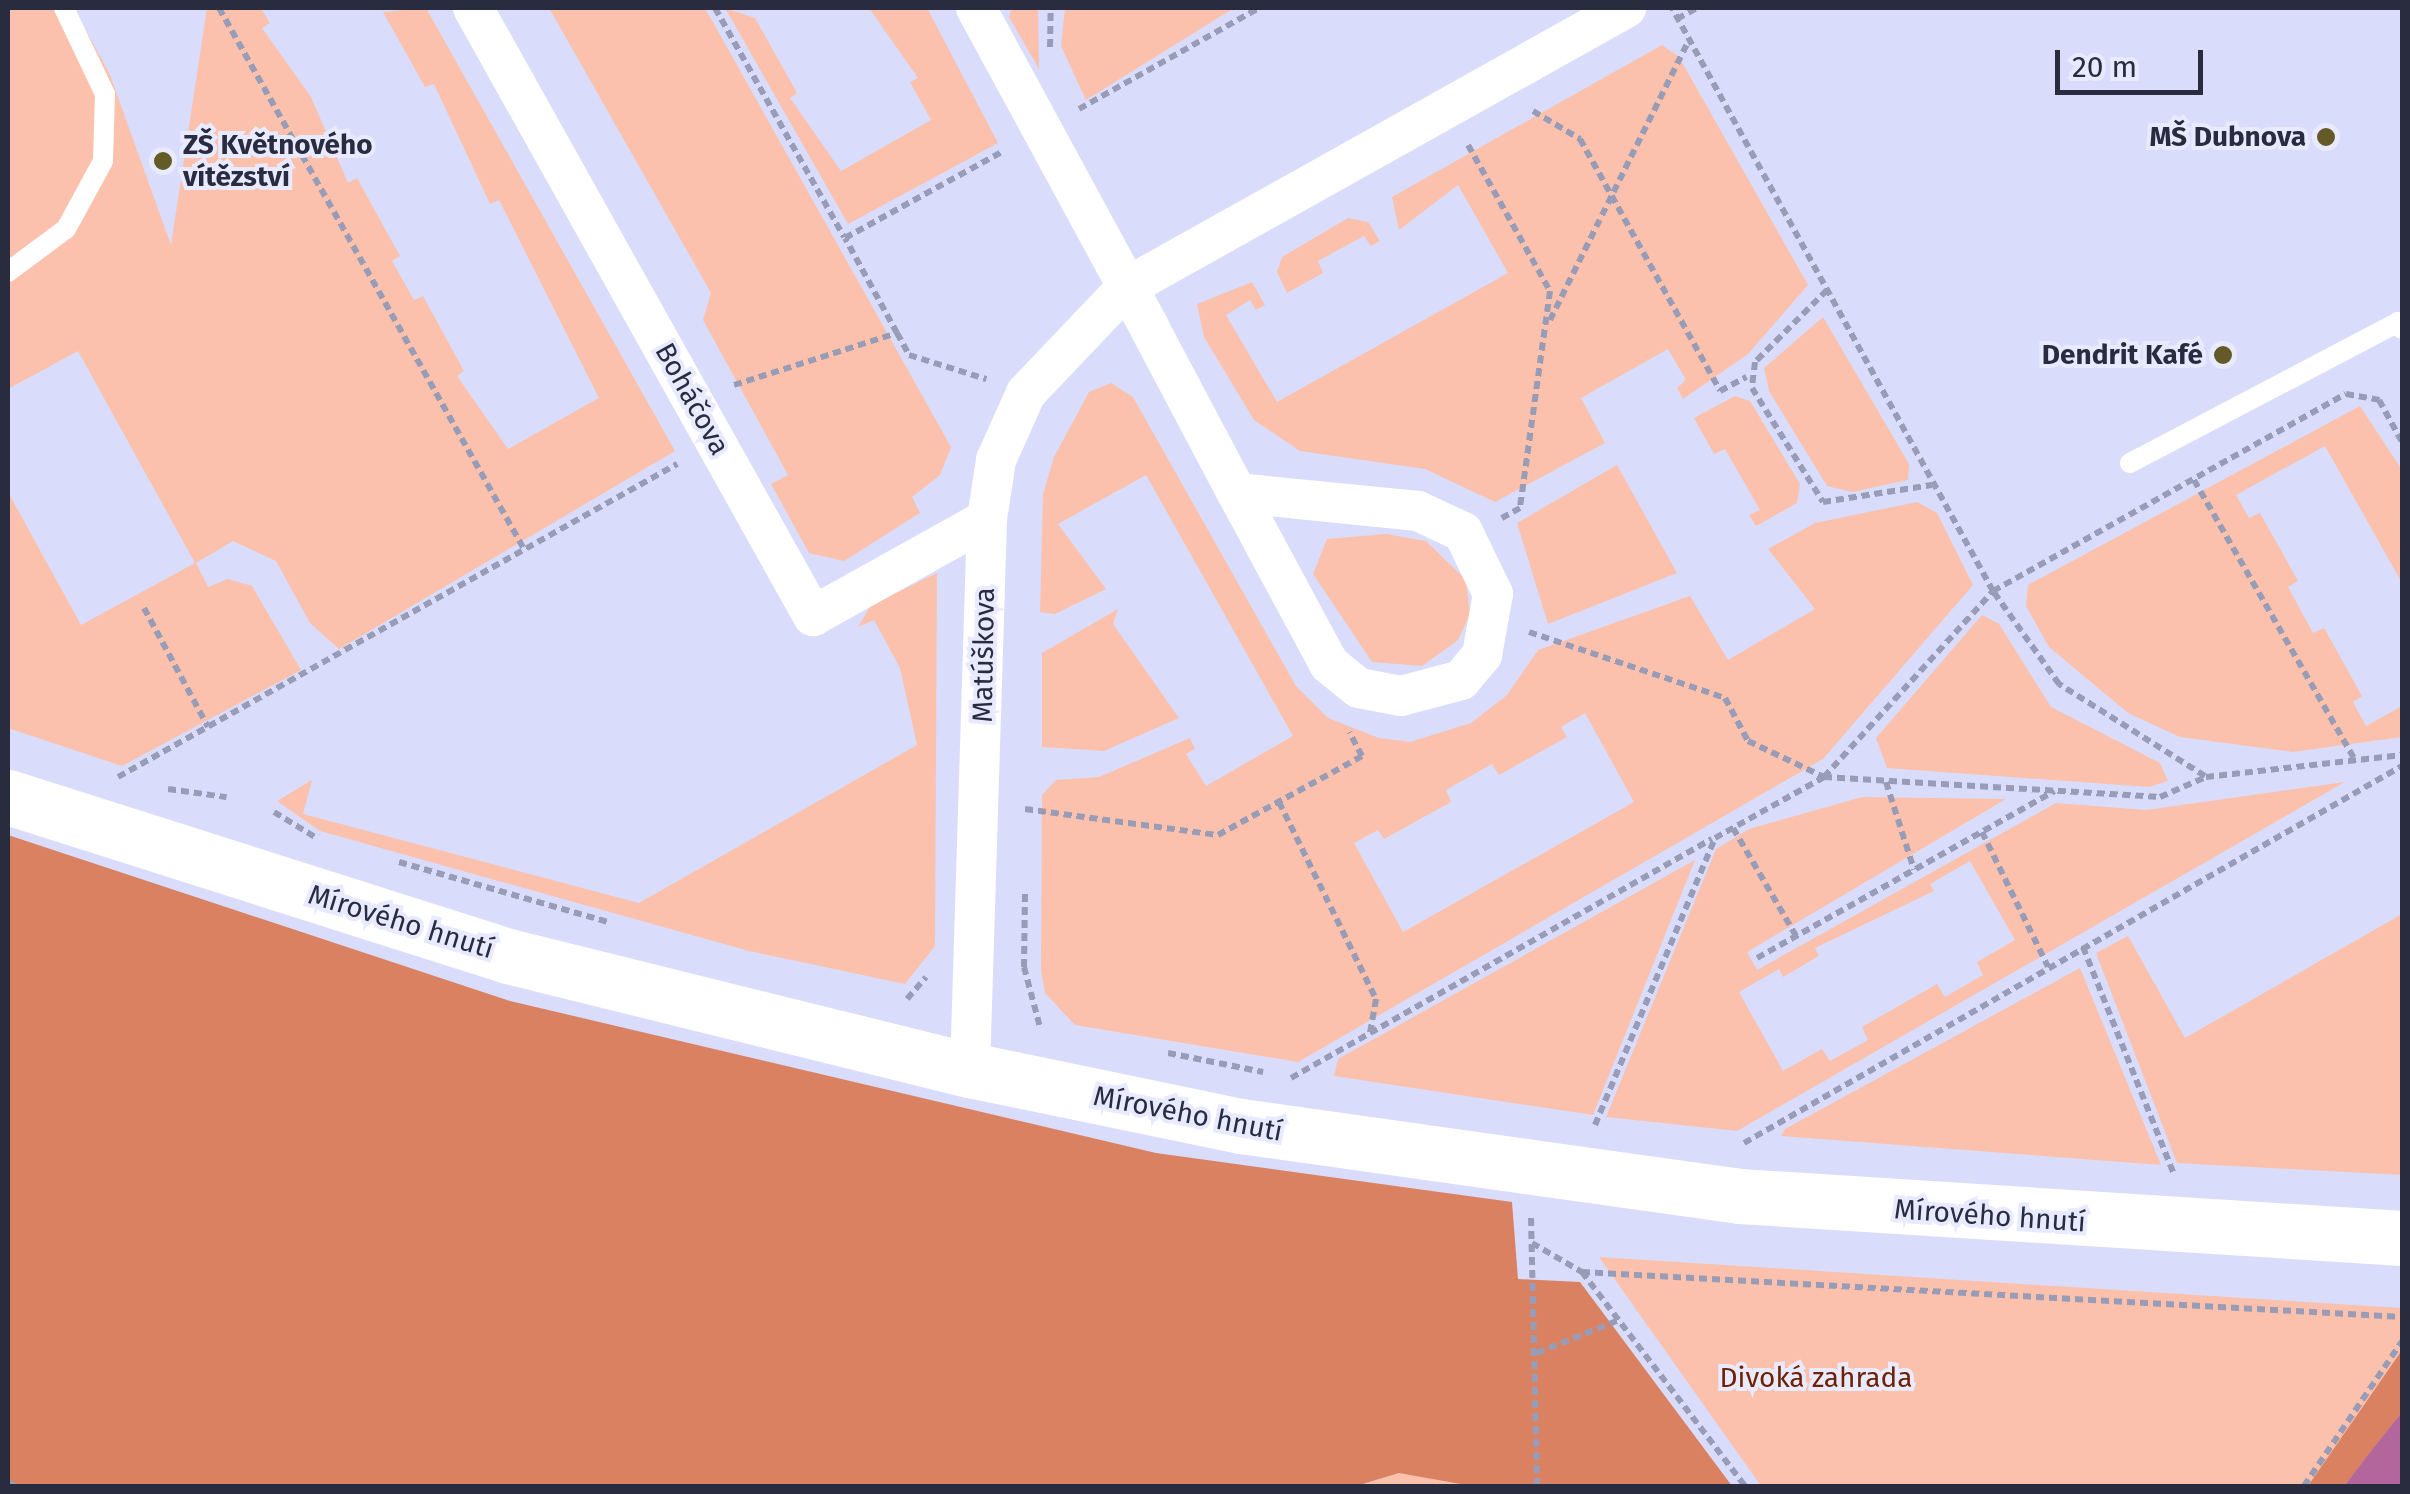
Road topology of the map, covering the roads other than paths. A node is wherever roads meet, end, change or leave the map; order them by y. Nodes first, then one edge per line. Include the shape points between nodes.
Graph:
1 (64, 8) edge
2 (473, 8) edge
3 (976, 8) edge
4 (1626, 8) edge
5 (8, 272) edge
6 (1127, 287) junction
7 (2402, 329) edge
8 (2130, 463) dead end
9 (1237, 494) junction
10 (988, 519) junction
11 (8, 797) edge
12 (970, 1070) junction
13 (2402, 1238) edge

1 - 5 lane via 105,94 104,162 66,229
2 - 10 street, Boháčova via 814,616
3 - 6 street
4 - 6 street, Matúškova
6 - 9 street
6 - 10 street, Matúškova via 1026,394 996,460
7 - 8 lane via 2398,322
9 - 9 street via 1329,664 1358,688 1432,694 1482,655 1493,594 1463,532 1418,511
10 - 12 street, Matúškova
11 - 12 main road, Mírového hnutí via 508,956
12 - 13 main road, Mírového hnutí via 1241,1126 1740,1196

